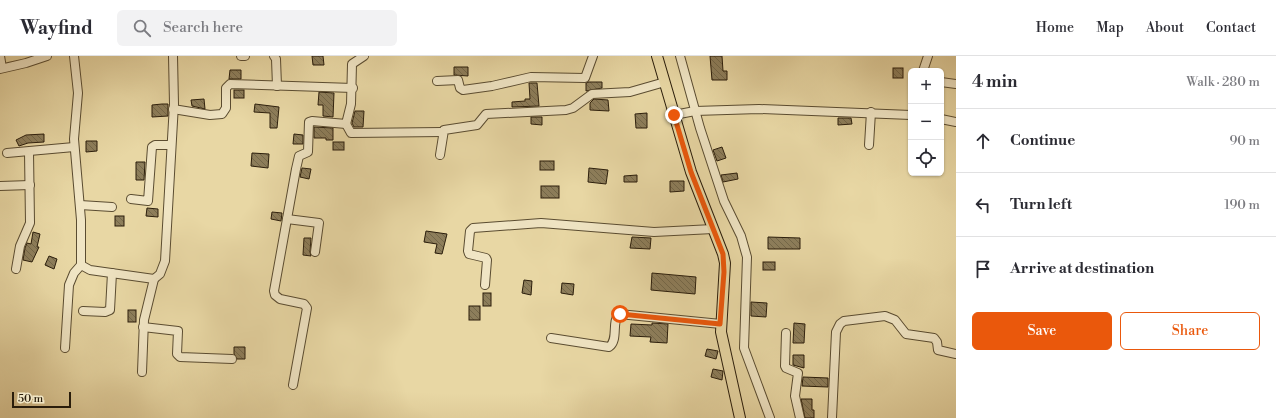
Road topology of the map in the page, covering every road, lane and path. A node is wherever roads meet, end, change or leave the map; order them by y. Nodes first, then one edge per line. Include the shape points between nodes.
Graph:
1 (0, 56) edge
2 (47, 56) edge
3 (74, 56) edge
4 (173, 56) edge
5 (241, 56) edge
6 (245, 56) edge
7 (274, 56) edge
8 (364, 56) edge
9 (592, 56) edge
10 (657, 56) edge
11 (680, 56) edge
12 (928, 56) edge
13 (924, 68) edge
14 (1, 69) edge
15 (437, 81) dead end
16 (666, 82) junction
17 (944, 82) edge
18 (956, 84) edge
19 (277, 86) junction
20 (353, 88) junction
21 (173, 109) junction
22 (692, 111) junction
23 (871, 112) junction
24 (677, 114) junction
25 (908, 115) edge
26 (944, 120) edge
27 (956, 122) edge
28 (346, 124) junction
29 (442, 132) junction
30 (171, 145) junction
31 (869, 145) dead end
32 (74, 147) junction
33 (29, 152) junction
34 (6, 153) dead end
35 (440, 155) dead end
36 (0, 186) edge
37 (30, 186) junction
38 (131, 199) dead end
39 (80, 206) junction
40 (112, 207) dead end
41 (287, 219) junction
42 (712, 229) junction
43 (315, 252) dead end
44 (81, 265) junction
45 (16, 270) dead end
46 (112, 273) junction
47 (154, 279) junction
48 (485, 285) dead end
49 (83, 311) dead end
50 (720, 324) junction
51 (143, 328) junction
52 (786, 333) dead end
53 (551, 338) dead end
54 (65, 348) dead end
55 (956, 354) edge
56 (232, 359) dead end
57 (142, 372) dead end
58 (293, 385) dead end
59 (740, 418) edge
60 (770, 418) edge
61 (800, 418) edge
62 (832, 418) edge

1 - 14 street
2 - 14 street
3 - 32 street via 78,92
4 - 21 street
5 - 6 street
7 - 19 street
8 - 20 street via 353,62
9 - 15 street via 585,78 531,77 463,90 458,80
10 - 16 main road
11 - 22 street
12 - 13 street
16 - 24 main road
16 - 29 street via 630,92 592,94 566,110 492,112 483,116 477,125 447,128
17 - 18 street
19 - 20 street
19 - 21 street via 228,86 225,93 226,111 218,116
20 - 28 street
21 - 30 street
22 - 23 street via 759,109
22 - 24 street
22 - 60 street via 747,257 744,348
23 - 25 street
23 - 31 street
24 - 42 main road via 691,172
26 - 27 street
28 - 29 street via 351,133
28 - 41 street via 309,122 308,150 306,154 299,156
29 - 35 street
30 - 38 street via 152,147 148,200
30 - 47 street via 164,261 160,274
32 - 33 street
32 - 39 street
33 - 34 street
33 - 37 street
36 - 37 street
37 - 45 street via 30,223 20,246
39 - 40 street
39 - 44 street
41 - 43 street via 319,223
41 - 58 street via 275,295 280,299 304,304 307,308
42 - 48 street via 654,232 541,223 474,228 470,231 468,251 471,255 486,258
42 - 50 main road via 725,263
44 - 46 street via 90,270
44 - 54 street via 69,285
46 - 47 street
46 - 49 street via 110,310
47 - 51 street
50 - 53 street via 620,314 616,318 613,342 609,347
50 - 59 main road
51 - 56 street via 178,331 177,354 180,357
51 - 57 street
52 - 61 street via 785,366 798,372 795,396
55 - 62 street via 938,350 934,338 906,334 891,317 844,321 836,332

